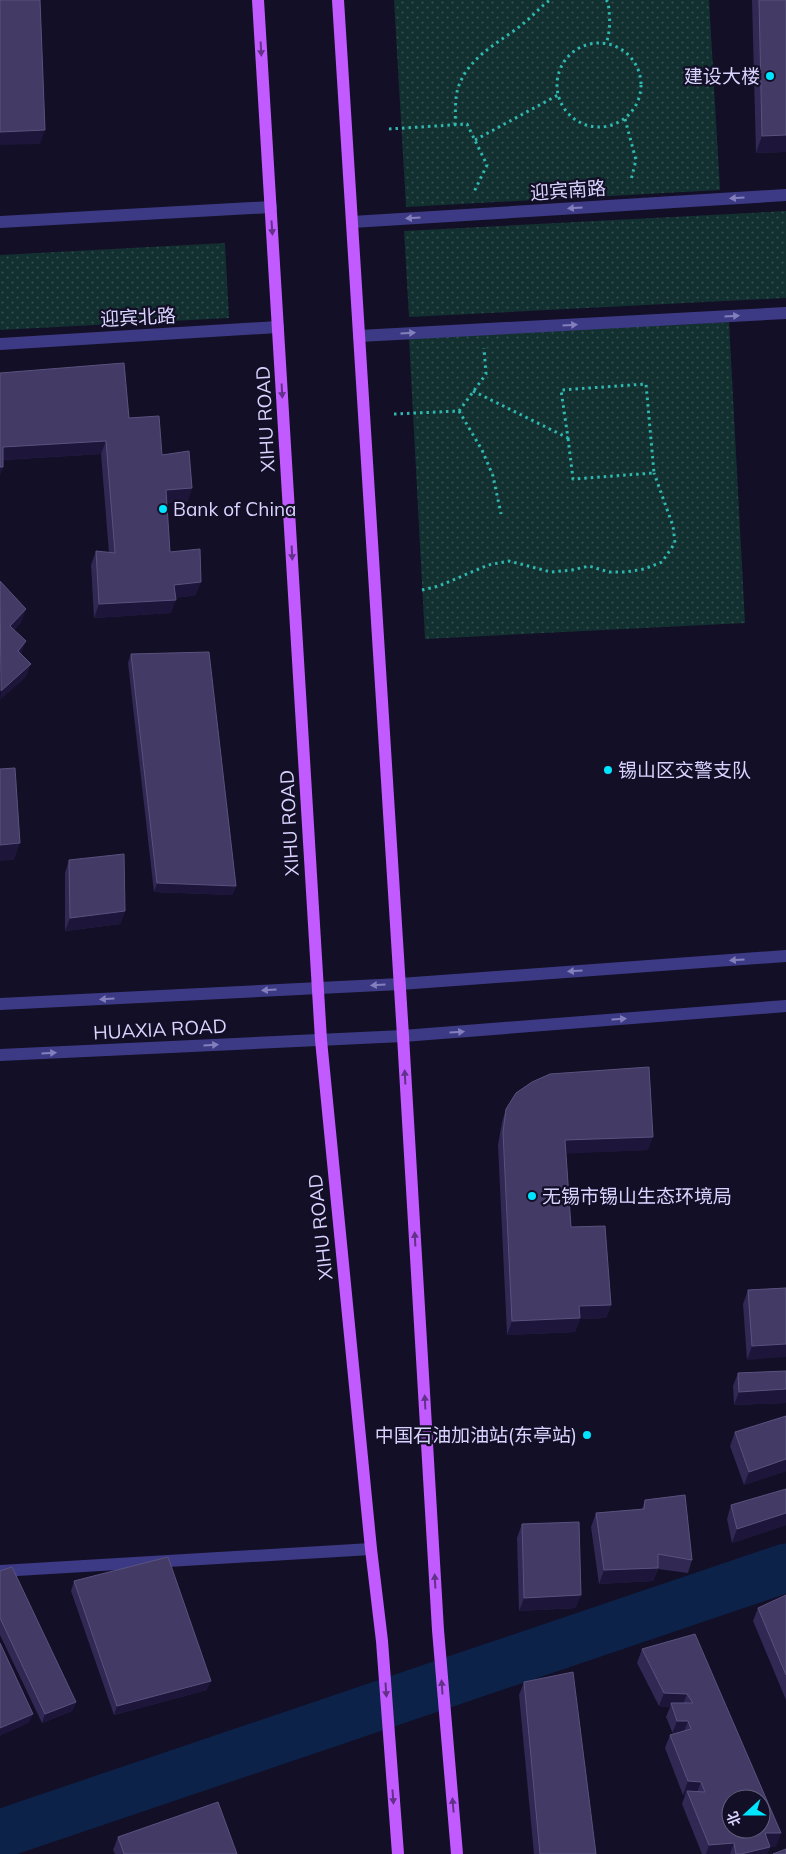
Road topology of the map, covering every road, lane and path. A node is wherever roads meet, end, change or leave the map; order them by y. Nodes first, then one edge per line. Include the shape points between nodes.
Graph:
1 (258, 0) edge
2 (338, 0) edge
3 (550, 0) edge
4 (606, 0) edge
5 (606, 44) junction
6 (558, 95) junction
7 (625, 119) junction
8 (455, 125) junction
9 (389, 129) dead end
10 (475, 140) junction
11 (631, 180) dead end
12 (786, 195) edge
13 (473, 196) dead end
14 (271, 207) junction
15 (0, 222) edge
16 (352, 222) junction
17 (786, 313) edge
18 (278, 327) junction
19 (359, 336) junction
20 (0, 344) edge
21 (484, 344) dead end
22 (473, 391) junction
23 (459, 411) junction
24 (394, 414) dead end
25 (568, 438) junction
26 (654, 473) junction
27 (501, 514) dead end
28 (422, 590) dead end
29 (786, 956) edge
30 (400, 984) junction
31 (318, 988) junction
32 (0, 1004) edge
33 (786, 1006) edge
34 (403, 1036) junction
35 (321, 1040) junction
36 (0, 1055) edge
37 (371, 1549) junction
38 (0, 1571) edge
39 (398, 1854) edge
40 (457, 1854) edge

1 -> 14 main road, XIHU ROAD
2 - 16 main road
3 - 8 path via 470,65 459,84
4 - 5 path via 611,18
5 - 6 path via 592,43 568,56 557,81
5 - 7 path via 630,56 638,68 640,96
6 - 7 path via 563,108 585,125 599,128
6 - 10 path
7 - 11 path via 636,160
8 - 9 path
8 - 10 path via 467,124
10 - 13 path via 487,165
12 -> 16 street, 迎宾南路
14 - 15 street
14 -> 18 main road, XIHU ROAD
16 - 19 main road
19 -> 17 street
18 - 20 street, 迎宾北路
18 -> 31 main road, XIHU ROAD
19 - 30 main road
21 - 22 path via 486,374
22 - 23 path
22 - 25 path
23 - 24 path
23 - 27 path via 493,476
25 - 26 path via 572,479
25 - 26 path via 561,390 646,384
26 - 28 path via 673,526 675,543 662,562 644,570 626,572 609,572 589,566 550,572 509,561 488,565
29 -> 30 street, HUAXIA ROAD
30 -> 31 street, HUAXIA ROAD
30 - 34 main road
31 -> 32 street, HUAXIA ROAD
31 - 35 main road, XIHU ROAD
34 -> 33 street, HUAXIA ROAD
34 - 35 street, HUAXIA ROAD
40 -> 34 main road via 438,1630
36 -> 35 street, HUAXIA ROAD
35 - 37 main road, XIHU ROAD
37 - 38 street
37 -> 39 main road, XIHU ROAD via 382,1641

